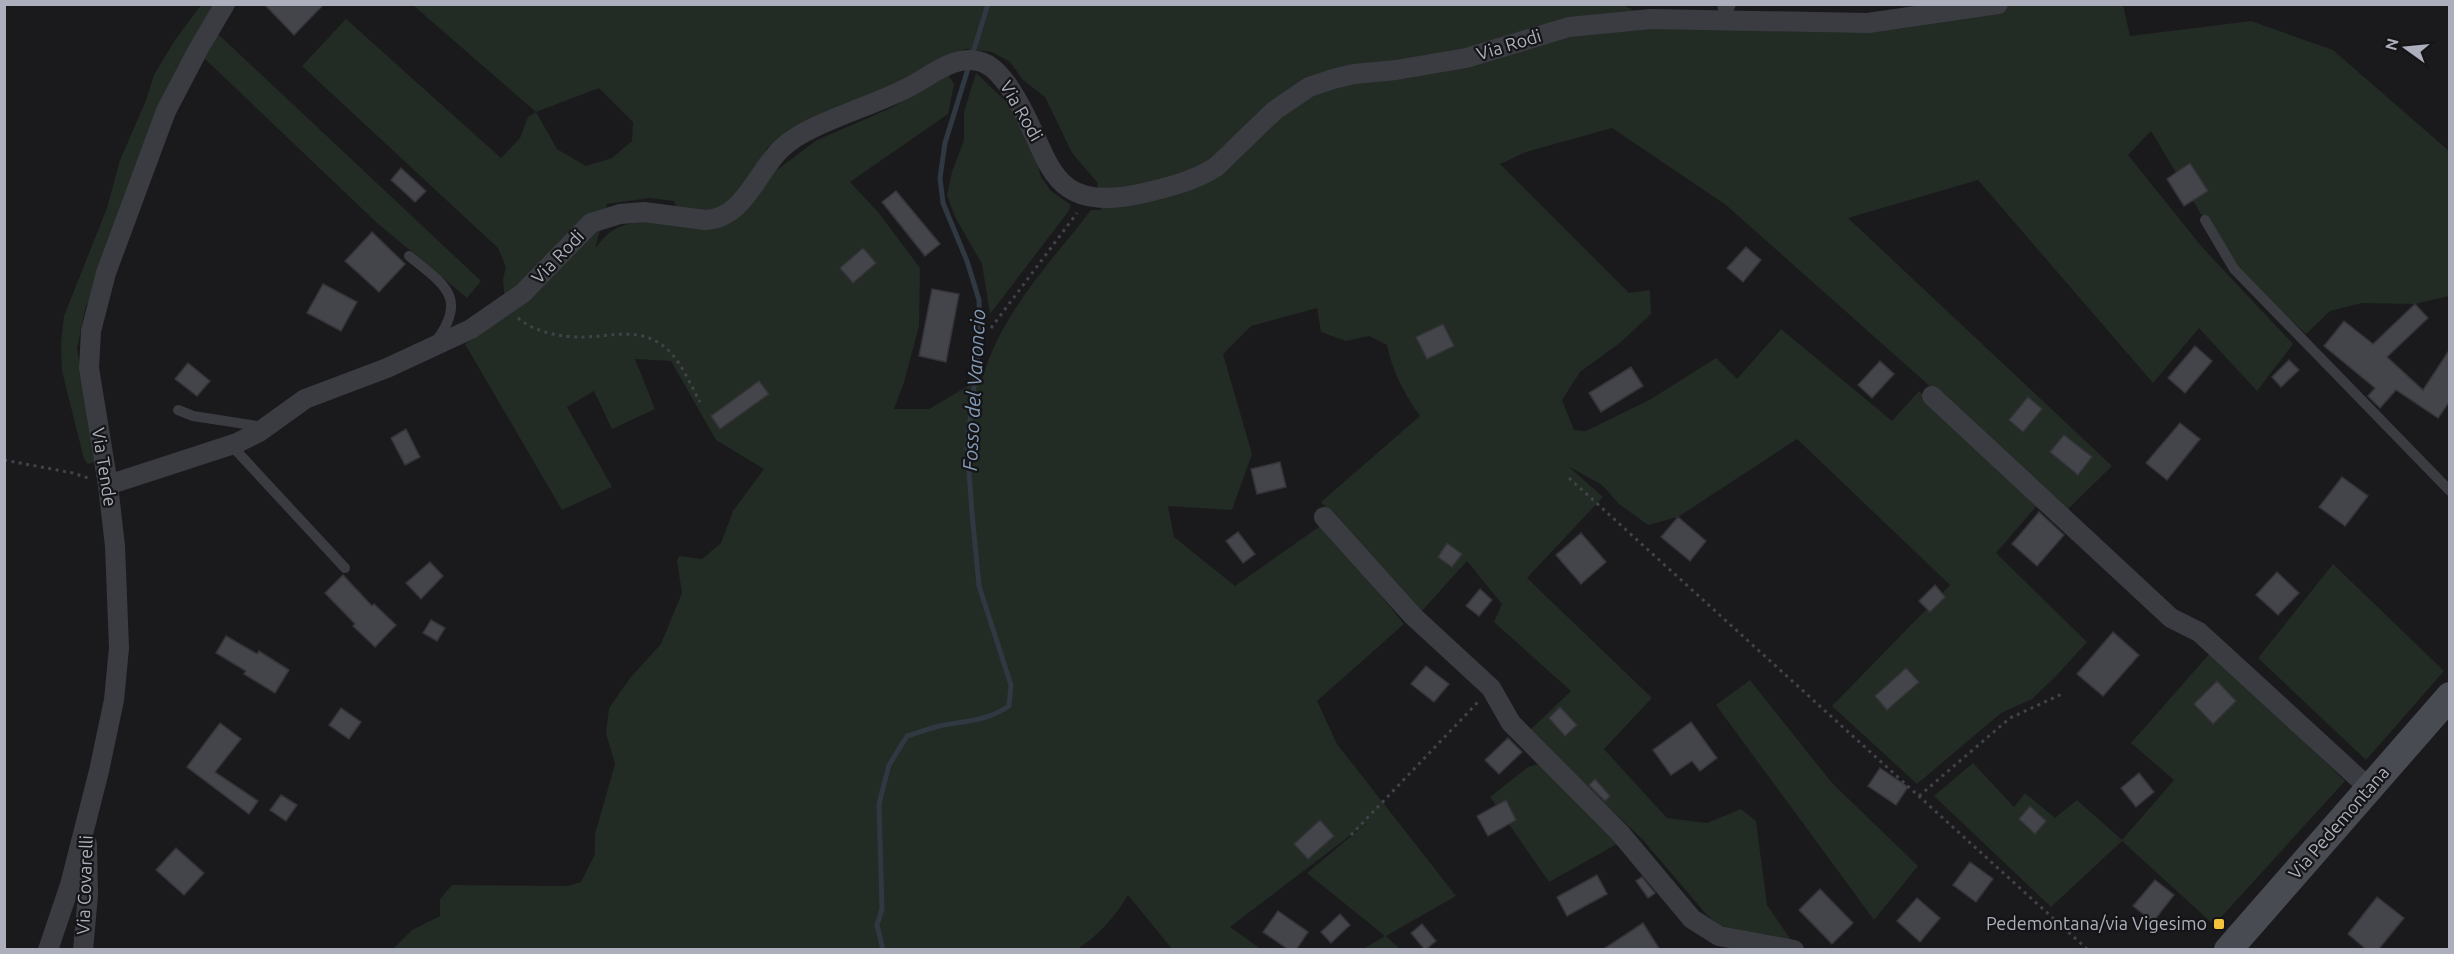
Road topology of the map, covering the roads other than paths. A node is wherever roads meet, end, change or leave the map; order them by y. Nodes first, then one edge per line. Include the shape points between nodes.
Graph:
1 (225, 4) edge
2 (1998, 4) edge
3 (1726, 10) edge
4 (2205, 220) dead end
5 (409, 256) dead end
6 (428, 350) junction
7 (1932, 396) dead end
8 (178, 410) dead end
9 (265, 428) junction
10 (231, 445) junction
11 (108, 485) junction
12 (2450, 491) edge
13 (1324, 518) dead end
14 (345, 568) dead end
15 (2450, 696) edge
16 (2369, 788) junction
17 (87, 821) junction
18 (48, 950) edge
19 (83, 950) edge
20 (1794, 950) edge
21 (2229, 950) edge

1 - 11 street, Via Tende via 166,111 94,313 89,368
2 - 3 street, Via Rodi via 1868,23
3 - 6 street, Via Rodi via 1569,27 1466,58 1333,78 1309,87 1274,111 1207,173 1121,198 1089,197 1066,188 1054,175 1022,107 996,70 978,61 964,60 796,138 782,148 739,204 714,220 644,212 591,223 509,304
4 - 12 lane via 2234,269
5 - 6 lane via 447,289 452,301 445,328
6 - 9 street, Via Rodi via 305,399
7 - 16 street via 2170,618 2199,632
8 - 9 lane
9 - 10 street, Via Rodi
10 - 11 street, Via Rodi
10 - 14 lane
11 - 17 street, Via Tende via 118,585 119,648 112,710
13 - 20 street via 1413,616 1491,688 1511,723 1620,833 1692,919 1719,936
15 - 16 street, Via Pedemontana
16 - 21 street, Via Pedemontana
17 - 18 street, Via Tende
17 - 19 street, Via Covarelli via 88,896

